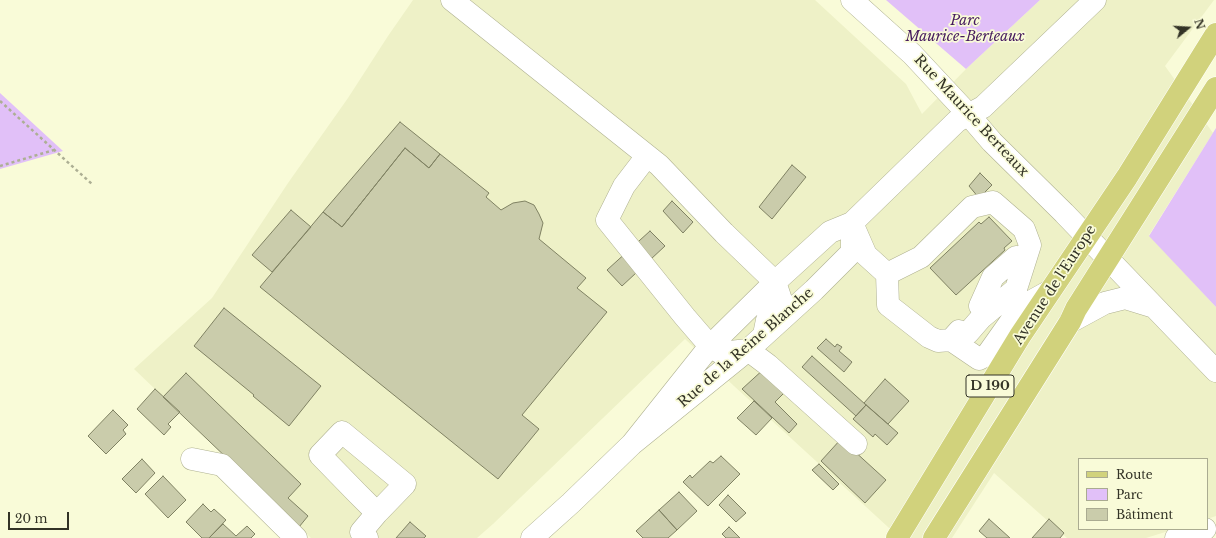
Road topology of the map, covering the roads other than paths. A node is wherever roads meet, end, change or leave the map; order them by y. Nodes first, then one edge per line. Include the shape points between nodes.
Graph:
1 (452, 0) edge
2 (852, 0) edge
3 (1095, 0) edge
4 (1216, 34) edge
5 (1216, 88) edge
6 (968, 114) junction
7 (647, 156) junction
8 (852, 223) junction
9 (1086, 236) junction
10 (921, 257) junction
11 (1107, 260) junction
12 (887, 274) junction
13 (775, 282) junction
14 (814, 290) junction
15 (1050, 291) junction
16 (1151, 306) junction
17 (1070, 322) junction
18 (764, 335) junction
19 (951, 340) junction
20 (710, 346) junction
21 (748, 350) junction
22 (1216, 371) edge
23 (632, 444) junction
24 (856, 444) dead end
25 (192, 459) dead end
26 (377, 513) dead end
27 (1203, 530) edge
28 (296, 538) edge
29 (367, 538) edge
30 (532, 538) edge
31 (897, 538) edge
32 (934, 538) edge
33 (1176, 538) edge

1 - 7 street
2 - 6 street, Rue Maurice Berteaux via 912,54
3 - 6 street, Rue de la Reine Blanche via 983,107
4 - 9 main road, Avenue de l'Europe / D 190 via 1127,177
5 - 11 main road, D 190
6 - 8 street, Rue de la Reine Blanche via 957,121
6 - 9 street, Rue Maurice Berteaux via 992,142
7 - 13 street via 659,165
7 - 20 street via 624,186 607,220
8 - 12 street via 866,255
8 - 13 street, Rue de la Reine Blanche via 830,232
8 - 14 street, Rue de la Reine Blanche via 852,252
9 - 11 street, Rue Maurice Berteaux
9 - 15 main road, Avenue de l'Europe / D 190
10 - 12 street
10 - 19 street via 944,250 991,211 1020,242 1010,278 998,295 980,306
10 - 19 street via 972,206 993,202 1024,229 1030,245 1016,289 981,318 968,333
11 - 16 street, Rue Maurice Berteaux
11 - 17 main road, D 190
12 - 19 street via 888,305 928,337
13 - 14 street
13 - 18 street via 782,303 767,320
13 - 20 street, Rue de la Reine Blanche
14 - 18 street, Rue de la Reine Blanche
15 - 19 street via 1021,308 987,355 979,359
15 - 31 main road, Avenue de l'Europe / D 190
16 - 17 street via 1125,298 1105,303
16 - 22 street, Rue Maurice Berteaux
17 - 32 main road, D 190
18 - 21 street, Rue de la Reine Blanche
20 - 21 street via 721,353
20 - 23 street, Rue de la Reine Blanche
21 - 23 street, Rue de la Reine Blanche
21 - 24 street
23 - 30 street, Rue de la Reine Blanche
25 - 28 street via 222,465
26 - 29 street via 361,532
27 - 33 street

